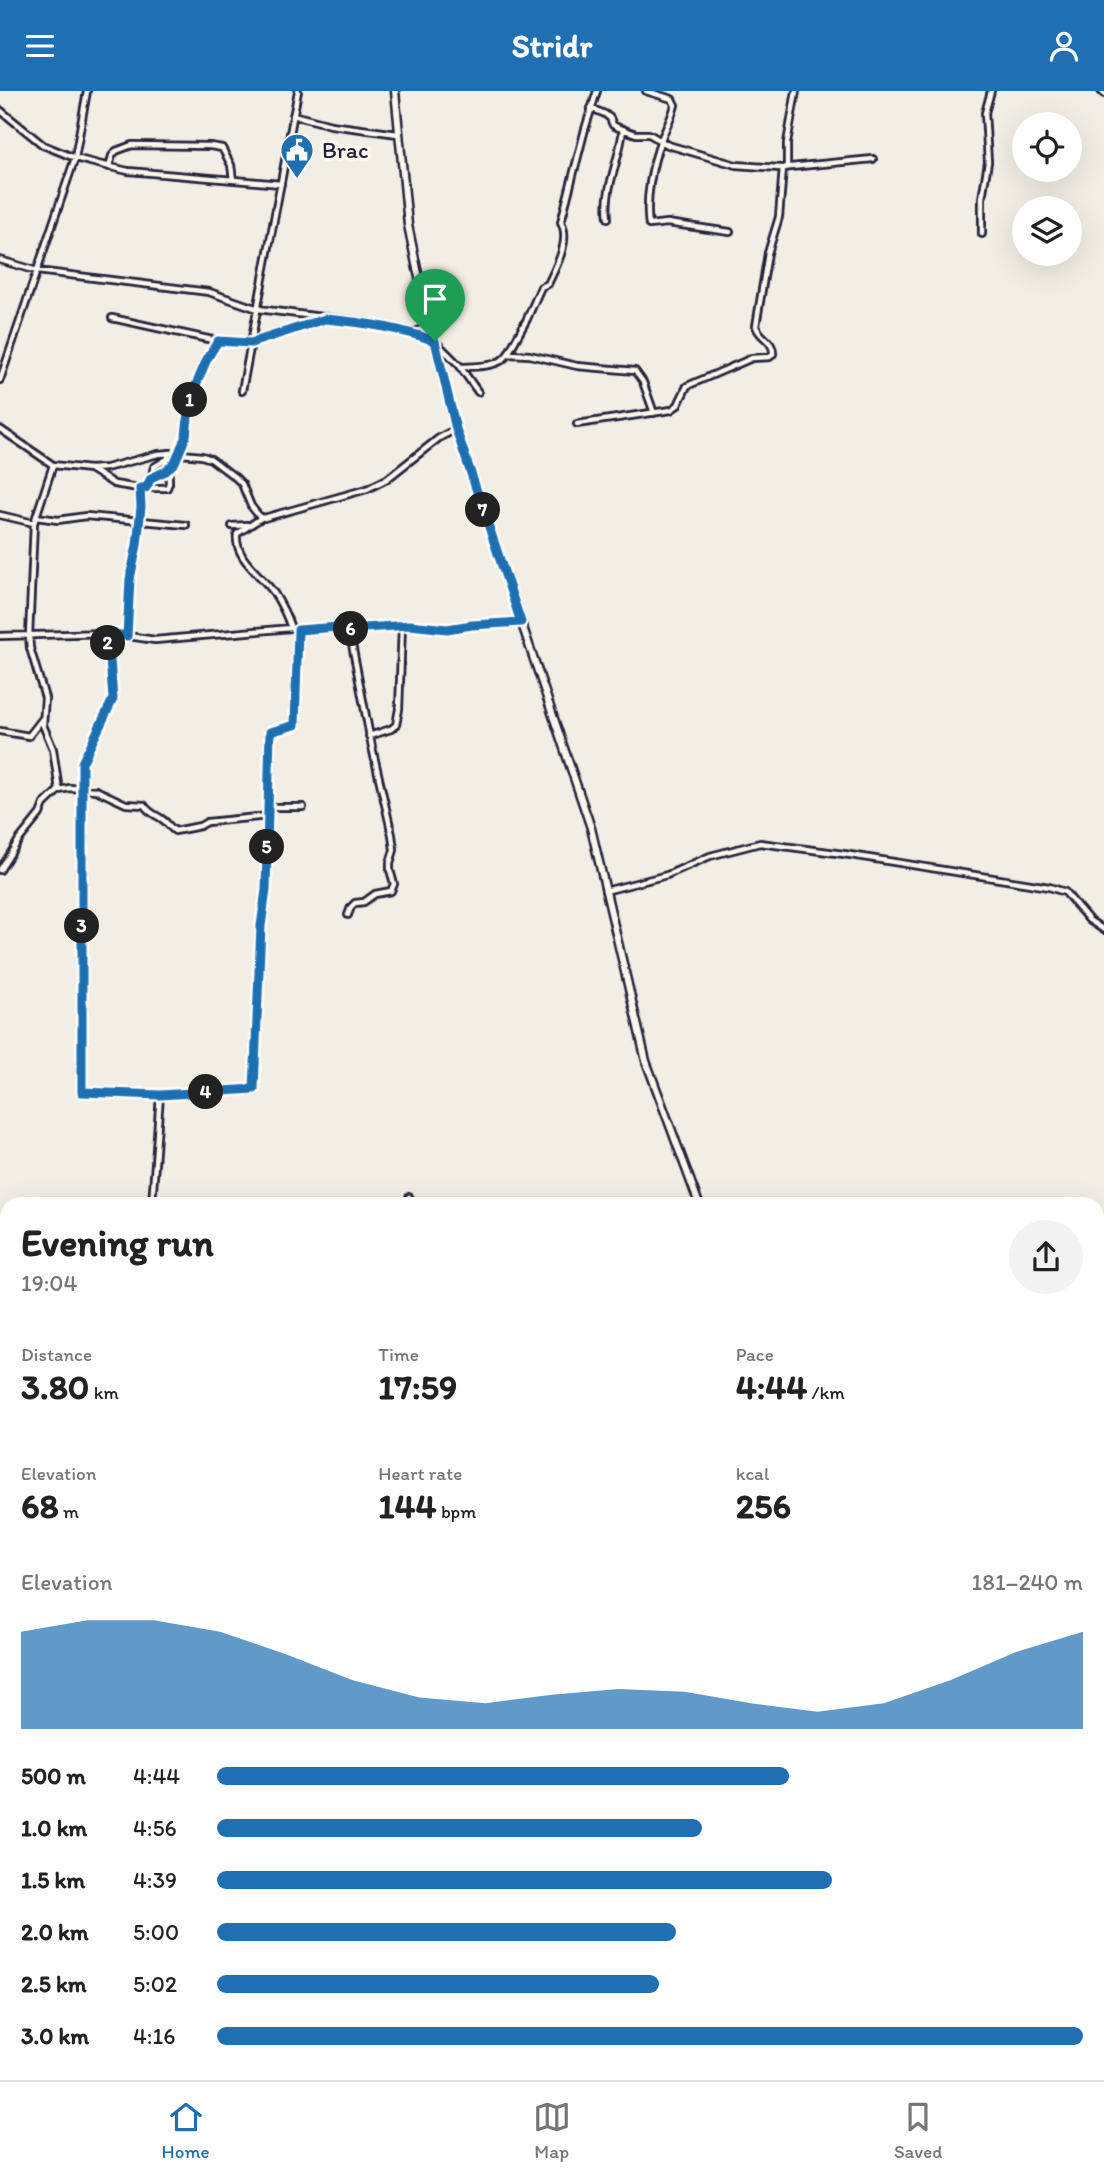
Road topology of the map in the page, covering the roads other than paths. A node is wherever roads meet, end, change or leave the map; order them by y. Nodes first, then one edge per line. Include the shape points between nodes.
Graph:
1 (87, 91) edge
2 (298, 91) edge
3 (395, 91) edge
4 (597, 91) edge
5 (646, 91) edge
6 (796, 91) edge
7 (991, 91) edge
8 (591, 108) junction
9 (0, 110) edge
10 (293, 115) junction
11 (623, 129) junction
12 (398, 134) junction
13 (662, 140) junction
14 (75, 158) junction
15 (873, 159) dead end
16 (109, 167) junction
17 (785, 168) junction
18 (233, 180) junction
19 (281, 184) junction
20 (608, 218) dead end
21 (730, 232) dead end
22 (982, 234) dead end
23 (0, 260) edge
24 (37, 271) junction
25 (258, 309) junction
26 (112, 318) dead end
27 (325, 319) junction
28 (430, 324) junction
29 (413, 333) junction
30 (218, 341) junction
31 (435, 341) junction
32 (251, 343) junction
33 (508, 354) junction
34 (461, 367) junction
35 (0, 380) edge
36 (242, 391) dead end
37 (478, 392) dead end
38 (654, 413) junction
39 (577, 424) dead end
40 (0, 429) edge
41 (456, 429) junction
42 (178, 453) junction
43 (168, 455) junction
44 (53, 465) junction
45 (168, 468) junction
46 (90, 469) junction
47 (151, 478) junction
48 (143, 488) junction
49 (0, 515) edge
50 (36, 517) junction
51 (262, 517) junction
52 (140, 520) junction
53 (34, 523) junction
54 (186, 525) dead end
55 (248, 525) junction
56 (232, 526) dead end
57 (405, 615) dead end
58 (521, 622) junction
59 (403, 625) junction
60 (294, 629) junction
61 (349, 629) junction
62 (108, 633) junction
63 (0, 636) edge
64 (29, 636) junction
65 (127, 636) junction
66 (43, 718) junction
67 (0, 731) edge
68 (369, 736) junction
69 (82, 788) junction
70 (59, 790) junction
71 (268, 807) junction
72 (303, 807) dead end
73 (268, 817) junction
74 (0, 870) edge
75 (605, 891) junction
76 (348, 915) dead end
77 (1104, 930) edge
78 (160, 1095) junction
79 (153, 1197) edge
80 (696, 1197) edge

1 - 14 street
2 - 10 street
3 - 12 main road
4 - 8 street
5 - 13 street via 675,102
6 - 17 street
7 - 22 street via 985,113 988,162
8 - 11 street
8 - 33 street via 561,222 558,261
9 - 14 street via 43,145
10 - 12 street
10 - 19 street
11 - 13 street
11 - 20 street via 606,197
12 - 28 main road via 408,225
13 - 17 street via 736,165
13 - 21 street via 650,178 649,225 667,223
14 - 16 street
14 - 24 street
15 - 17 street
16 - 18 street
16 - 18 street via 116,151 132,145 210,146 222,148
17 - 38 street via 756,326 773,354 752,358 687,386 678,405
18 - 19 street
19 - 25 street
23 - 24 street
24 - 25 street via 209,292
24 - 35 street
25 - 27 street
25 - 32 street
26 - 30 street
27 - 29 street
27 - 32 street
28 - 29 street
28 - 31 main road
29 - 31 street
30 - 32 street
30 - 42 street via 190,399 186,436
31 - 34 street
31 - 41 main road
32 - 36 street
33 - 34 street via 499,362
33 - 38 street via 635,371
34 - 37 street
38 - 39 street
40 - 44 street
41 - 51 street via 367,489
41 - 58 main road
42 - 43 street
42 - 45 street
42 - 51 street via 202,456 222,466 242,484 251,506
43 - 45 street
43 - 46 street
43 - 47 street via 154,467
44 - 46 street
44 - 50 street
45 - 47 street
45 - 48 street via 167,488
46 - 48 street via 114,484
47 - 48 street
48 - 52 street
49 - 53 street
50 - 52 street
50 - 53 street
51 - 55 street
52 - 54 street
52 - 65 street
53 - 64 street
55 - 56 street
55 - 60 street via 237,534 238,549 272,591
57 - 59 street
58 - 59 street via 447,629
58 - 75 main road via 591,828
59 - 61 street
59 - 68 street via 396,725
60 - 61 street
60 - 65 street via 155,640
60 - 71 street via 295,725 270,732
61 - 68 street
62 - 64 street
62 - 65 street
62 - 69 street via 113,699 82,763
63 - 64 street
64 - 66 street via 45,698
66 - 67 street via 29,736
66 - 70 street
68 - 76 street via 392,835 394,888 355,903
69 - 70 street
69 - 73 street via 126,804 144,805 175,831 207,822
69 - 78 street via 82,1092
70 - 74 street via 44,804
71 - 72 street
71 - 73 street
73 - 78 street via 254,1089
75 - 77 street via 667,875 710,856 766,843 1049,887 1065,892
75 - 80 main road via 646,1061
78 - 79 street

